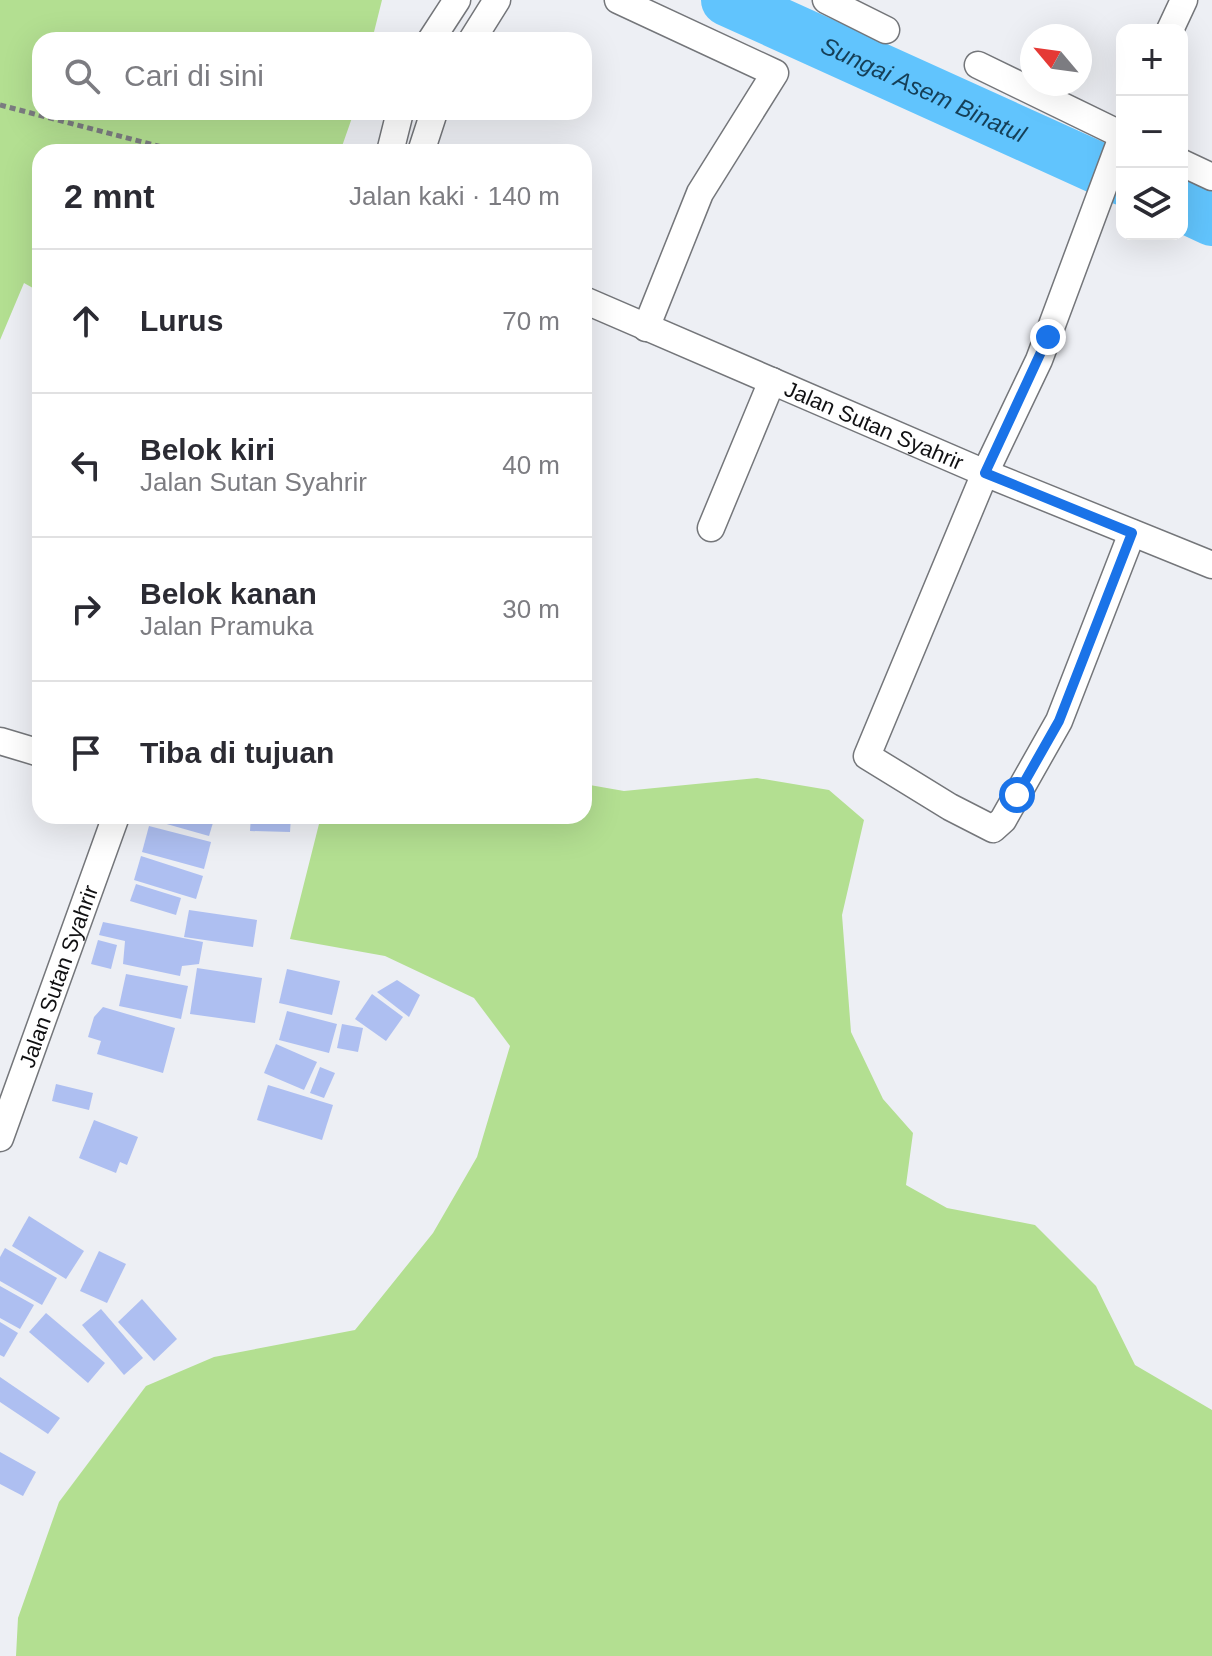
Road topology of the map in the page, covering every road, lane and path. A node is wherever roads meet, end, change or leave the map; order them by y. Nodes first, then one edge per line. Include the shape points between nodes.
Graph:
1 (457, 0) edge
2 (497, 0) edge
3 (618, 0) edge
4 (826, 0) edge
5 (1184, 0) edge
6 (1173, 24) edge
7 (886, 30) dead end
8 (436, 32) edge
9 (477, 32) edge
10 (978, 65) dead end
11 (0, 105) edge
12 (32, 113) edge
13 (58, 120) edge
14 (398, 120) edge
15 (431, 120) edge
16 (1116, 135) edge
17 (150, 144) edge
18 (392, 144) edge
19 (424, 144) edge
20 (1116, 151) edge
21 (1188, 166) edge
22 (1212, 177) edge
23 (592, 304) edge
24 (646, 328) junction
25 (772, 381) junction
26 (985, 473) junction
27 (711, 528) dead end
28 (1132, 533) junction
29 (1212, 565) edge
30 (0, 741) edge
31 (32, 751) edge
32 (113, 824) edge
33 (7, 1098) edge
34 (1, 1137) edge

1 - 8 street
2 - 9 street
3 - 24 street via 775,73 700,193
4 - 7 street
5 - 6 street
10 - 16 street
11 - 12 path
13 - 17 path
14 - 18 street
15 - 19 street
20 - 26 street via 1039,360
21 - 22 street
23 - 24 street, Jalan Sutan Syahrir
24 - 25 street, Jalan Sutan Syahrir
25 - 26 street, Jalan Sutan Syahrir
25 - 27 street
26 - 28 street, Jalan Sutan Syahrir
26 - 28 street via 868,757 993,829 1059,721
28 - 29 street, Jalan Sutan Syahrir
30 - 31 street
32 - 33 street, Jalan Sutan Syahrir
33 - 34 street, Jalan Sutan Syahrir

